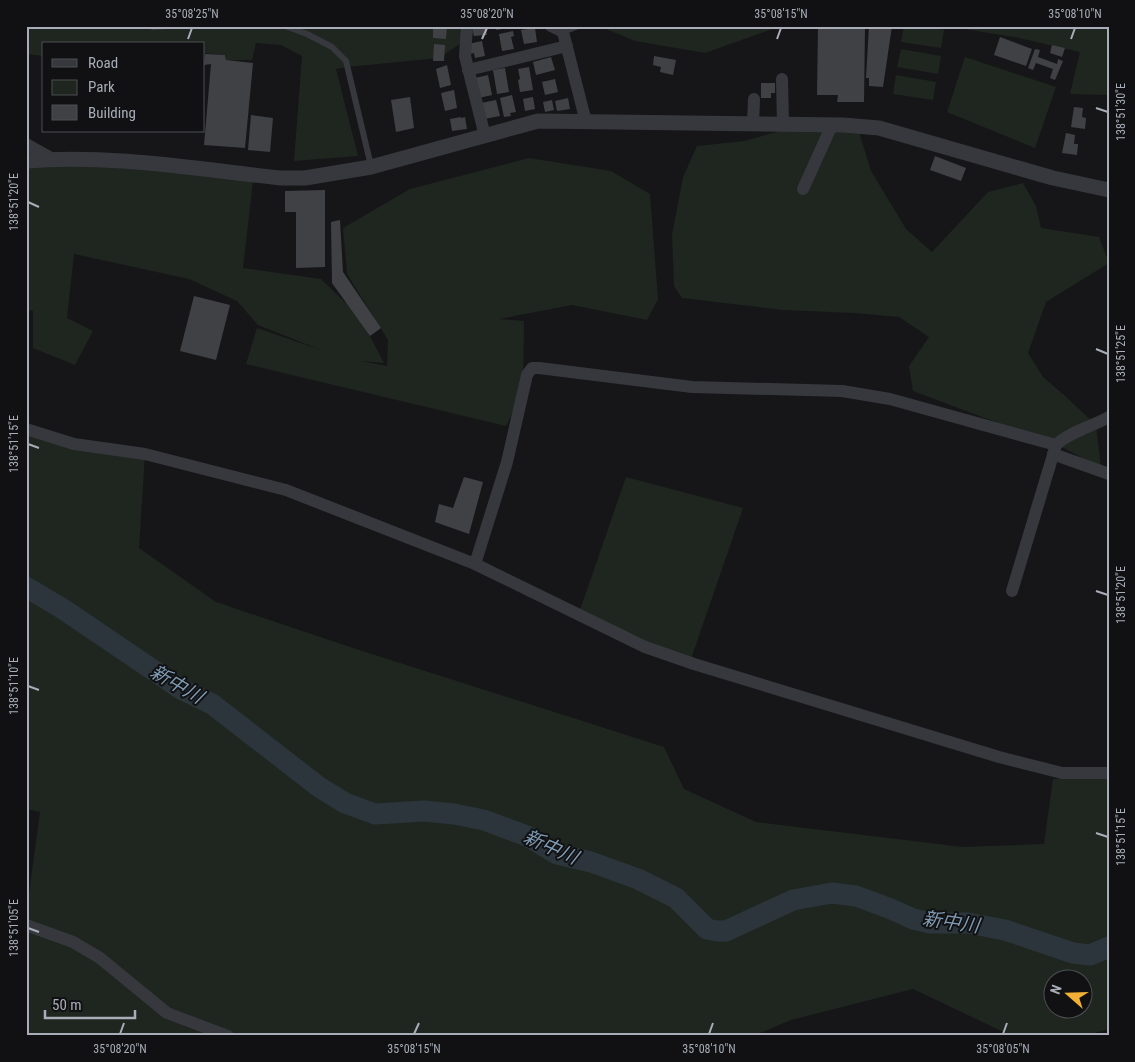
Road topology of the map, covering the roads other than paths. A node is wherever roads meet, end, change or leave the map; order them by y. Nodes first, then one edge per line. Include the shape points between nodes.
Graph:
1 (169, 26) edge
2 (285, 26) edge
3 (467, 26) edge
4 (551, 26) edge
5 (578, 26) edge
6 (153, 27) edge
7 (563, 32) junction
8 (566, 46) junction
9 (468, 70) junction
10 (782, 78) dead end
11 (754, 100) dead end
12 (586, 122) junction
13 (753, 124) junction
14 (783, 124) junction
15 (832, 125) junction
16 (484, 136) junction
17 (26, 144) edge
18 (53, 158) junction
19 (26, 161) edge
20 (371, 167) junction
21 (803, 189) dead end
22 (1109, 190) edge
23 (1109, 417) edge
24 (26, 429) edge
25 (1054, 449) junction
26 (1109, 474) edge
27 (475, 564) junction
28 (1012, 591) dead end
29 (1109, 773) edge
30 (26, 925) edge
31 (228, 1036) edge

1 - 6 lane
2 - 20 lane via 332,47 346,61
3 - 9 street via 465,56
4 - 7 street
5 - 7 lane
7 - 8 street
8 - 9 street
8 - 12 street
9 - 16 street
10 - 14 street
11 - 13 street
12 - 13 street
12 - 16 street via 538,121
13 - 14 street
14 - 15 street
15 - 21 street
15 - 22 street via 879,128 1053,178
16 - 20 street
17 - 18 street
18 - 19 street
18 - 20 street via 96,158 280,178 305,178
23 - 25 street via 1062,438
24 - 27 street via 74,444 145,454 286,490
25 - 26 street
25 - 27 street via 890,399 842,391 692,387 532,368 526,375 507,462
25 - 28 street
27 - 29 street via 645,647 694,664 1008,760 1062,773
30 - 31 street via 73,942 100,958 167,1013

